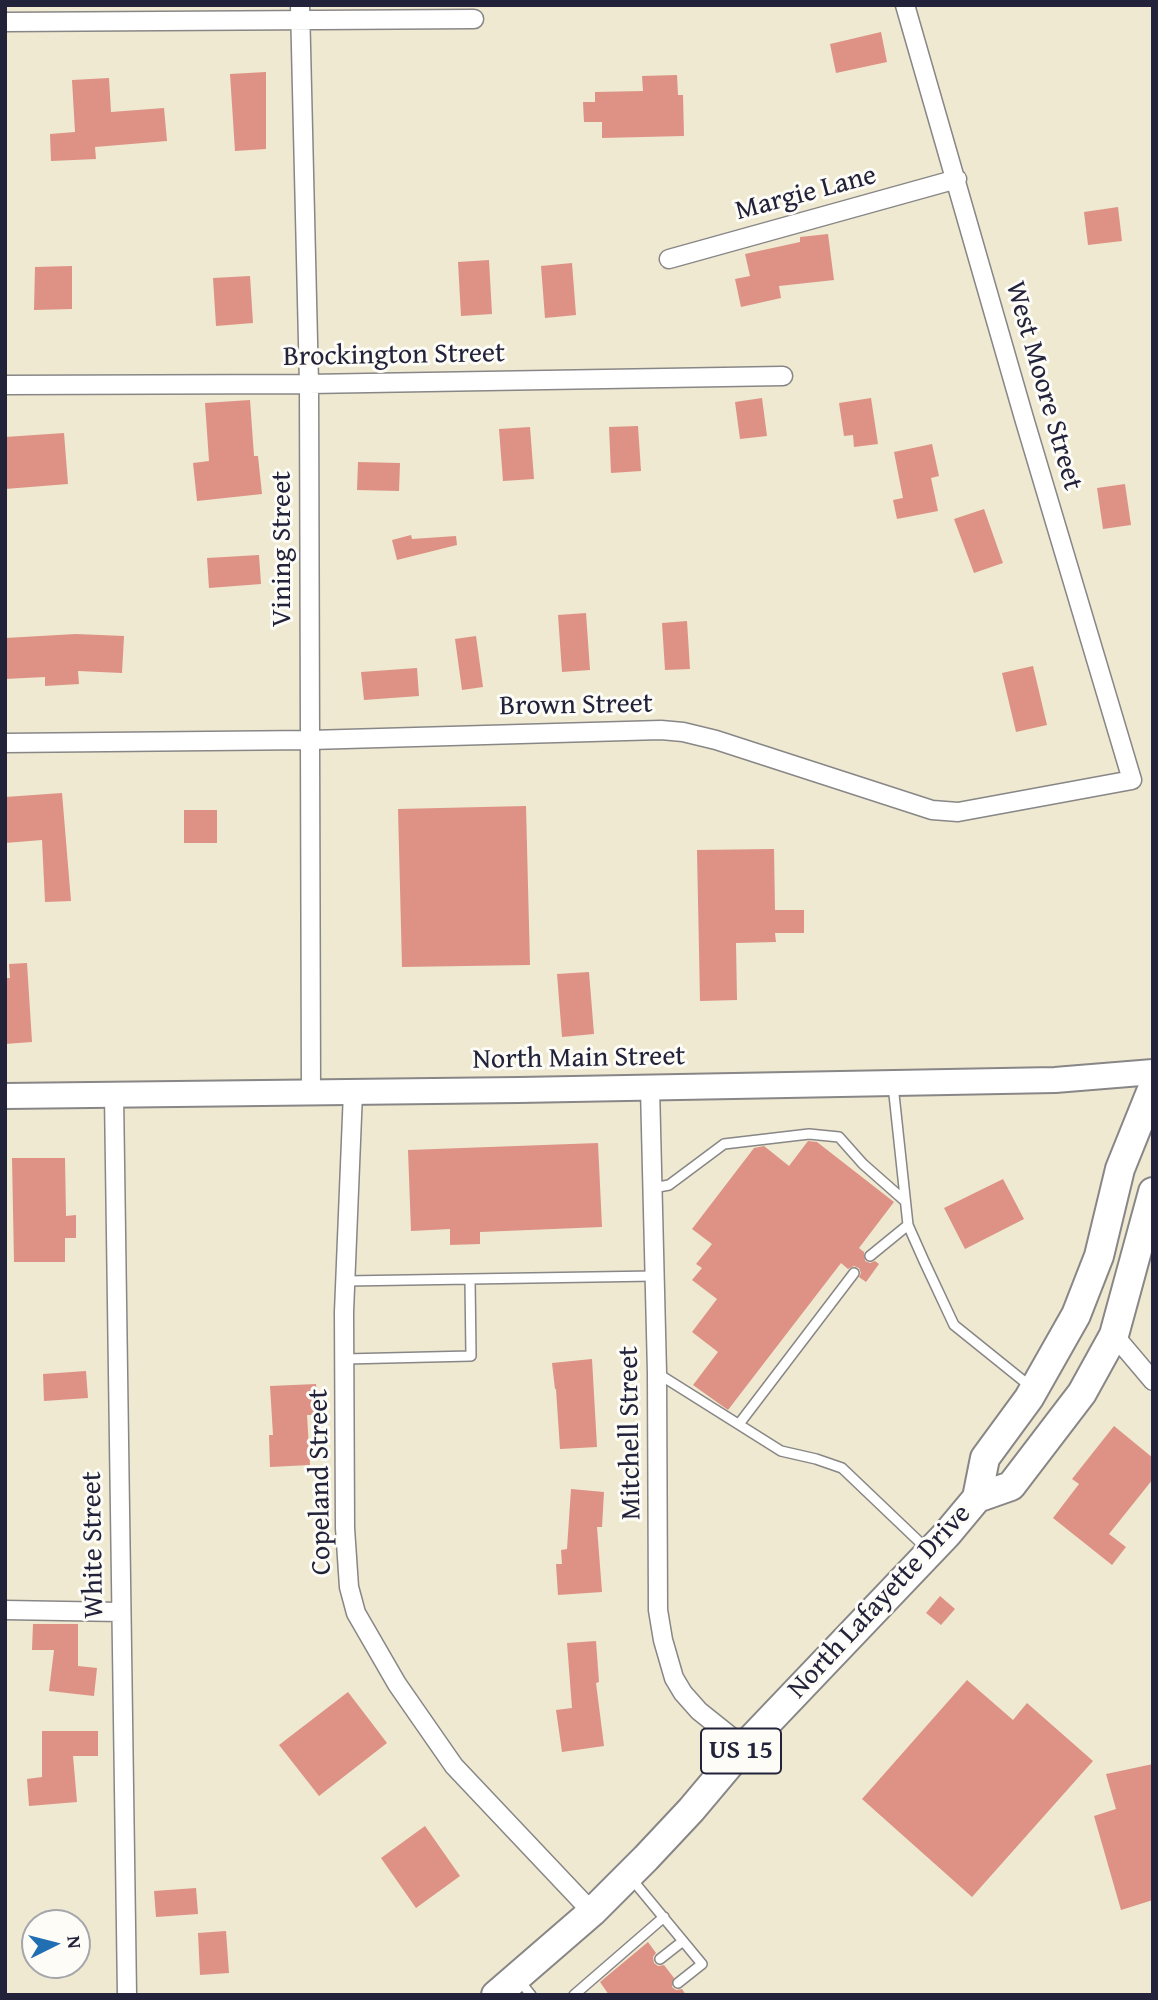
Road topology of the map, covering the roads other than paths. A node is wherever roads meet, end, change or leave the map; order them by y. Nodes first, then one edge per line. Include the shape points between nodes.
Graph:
1 (905, 5) edge
2 (300, 13) edge
3 (474, 19) dead end
4 (5, 22) edge
5 (957, 179) junction
6 (669, 259) dead end
7 (783, 376) dead end
8 (309, 384) junction
9 (5, 385) edge
10 (310, 740) junction
11 (5, 743) edge
12 (1132, 780) joint
13 (1153, 1072) edge
14 (893, 1083) junction
15 (650, 1087) junction
16 (1153, 1087) edge
17 (353, 1092) junction
18 (311, 1093) junction
19 (114, 1095) junction
20 (5, 1096) edge
21 (653, 1188) junction
22 (1153, 1192) edge
23 (905, 1201) junction
24 (908, 1226) junction
25 (870, 1256) dead end
26 (854, 1273) dead end
27 (655, 1276) junction
28 (470, 1279) junction
29 (346, 1281) junction
30 (1114, 1335) junction
31 (345, 1359) junction
32 (657, 1373) junction
33 (1153, 1381) edge
34 (1034, 1390) junction
35 (739, 1424) junction
36 (977, 1498) junction
37 (930, 1552) junction
38 (5, 1610) edge
39 (121, 1612) junction
40 (744, 1747) junction
41 (629, 1875) junction
42 (592, 1912) junction
43 (664, 1917) junction
44 (683, 1941) junction
45 (660, 1959) dead end
46 (678, 1983) dead end
47 (515, 1989) edge
48 (127, 1995) edge
49 (574, 1995) edge

1 - 5 street, West Moore Street
2 - 3 street
2 - 4 street
2 - 8 street, Vining Street
5 - 6 street, Margie Lane
5 - 12 street, West Moore Street
7 - 8 street, Brockington Street
8 - 9 street, Brockington Street
8 - 10 street, Vining Street
10 - 11 street, Brown Street
10 - 12 street, Brown Street via 627,729 683,732 932,810 958,812
10 - 18 street, Vining Street
13 - 14 main road, North Main Street via 1055,1080
14 - 15 main road, North Main Street
14 - 23 lane
15 - 17 main road, North Main Street
15 - 21 street, Mitchell Street
16 - 34 main road via 1120,1169 1099,1256
17 - 18 main road, North Main Street
17 - 29 street, Copeland Street
18 - 19 main road, North Main Street
19 - 20 main road, North Main Street
19 - 39 street, White Street
21 - 23 lane via 669,1185 724,1144 809,1134 839,1137
21 - 27 street, Mitchell Street
22 - 30 main road, North Lafayette Drive
23 - 24 lane
24 - 25 lane
24 - 34 lane via 954,1325
26 - 35 lane
27 - 28 lane
27 - 32 street, Mitchell Street
28 - 29 lane
28 - 31 lane via 471,1356
29 - 31 street, Copeland Street
30 - 33 street
30 - 36 main road, North Lafayette Drive / US 15 via 1082,1393 1011,1486
31 - 42 street, Copeland Street via 345,1528 349,1587 356,1613 397,1684 454,1766
32 - 35 lane
32 - 40 street, Mitchell Street via 658,1609 663,1640 683,1693
34 - 36 main road via 985,1458
35 - 37 lane via 781,1451 842,1468
36 - 37 main road, North Lafayette Drive / US 15
37 - 40 main road, North Lafayette Drive / US 15
38 - 39 street
39 - 48 street, White Street
40 - 41 main road, North Lafayette Drive / US 15
41 - 42 main road, North Lafayette Drive / US 15
41 - 43 lane
42 - 47 main road, North Lafayette Drive / US 15
43 - 44 lane
43 - 49 lane
44 - 45 lane
44 - 46 lane via 702,1964

